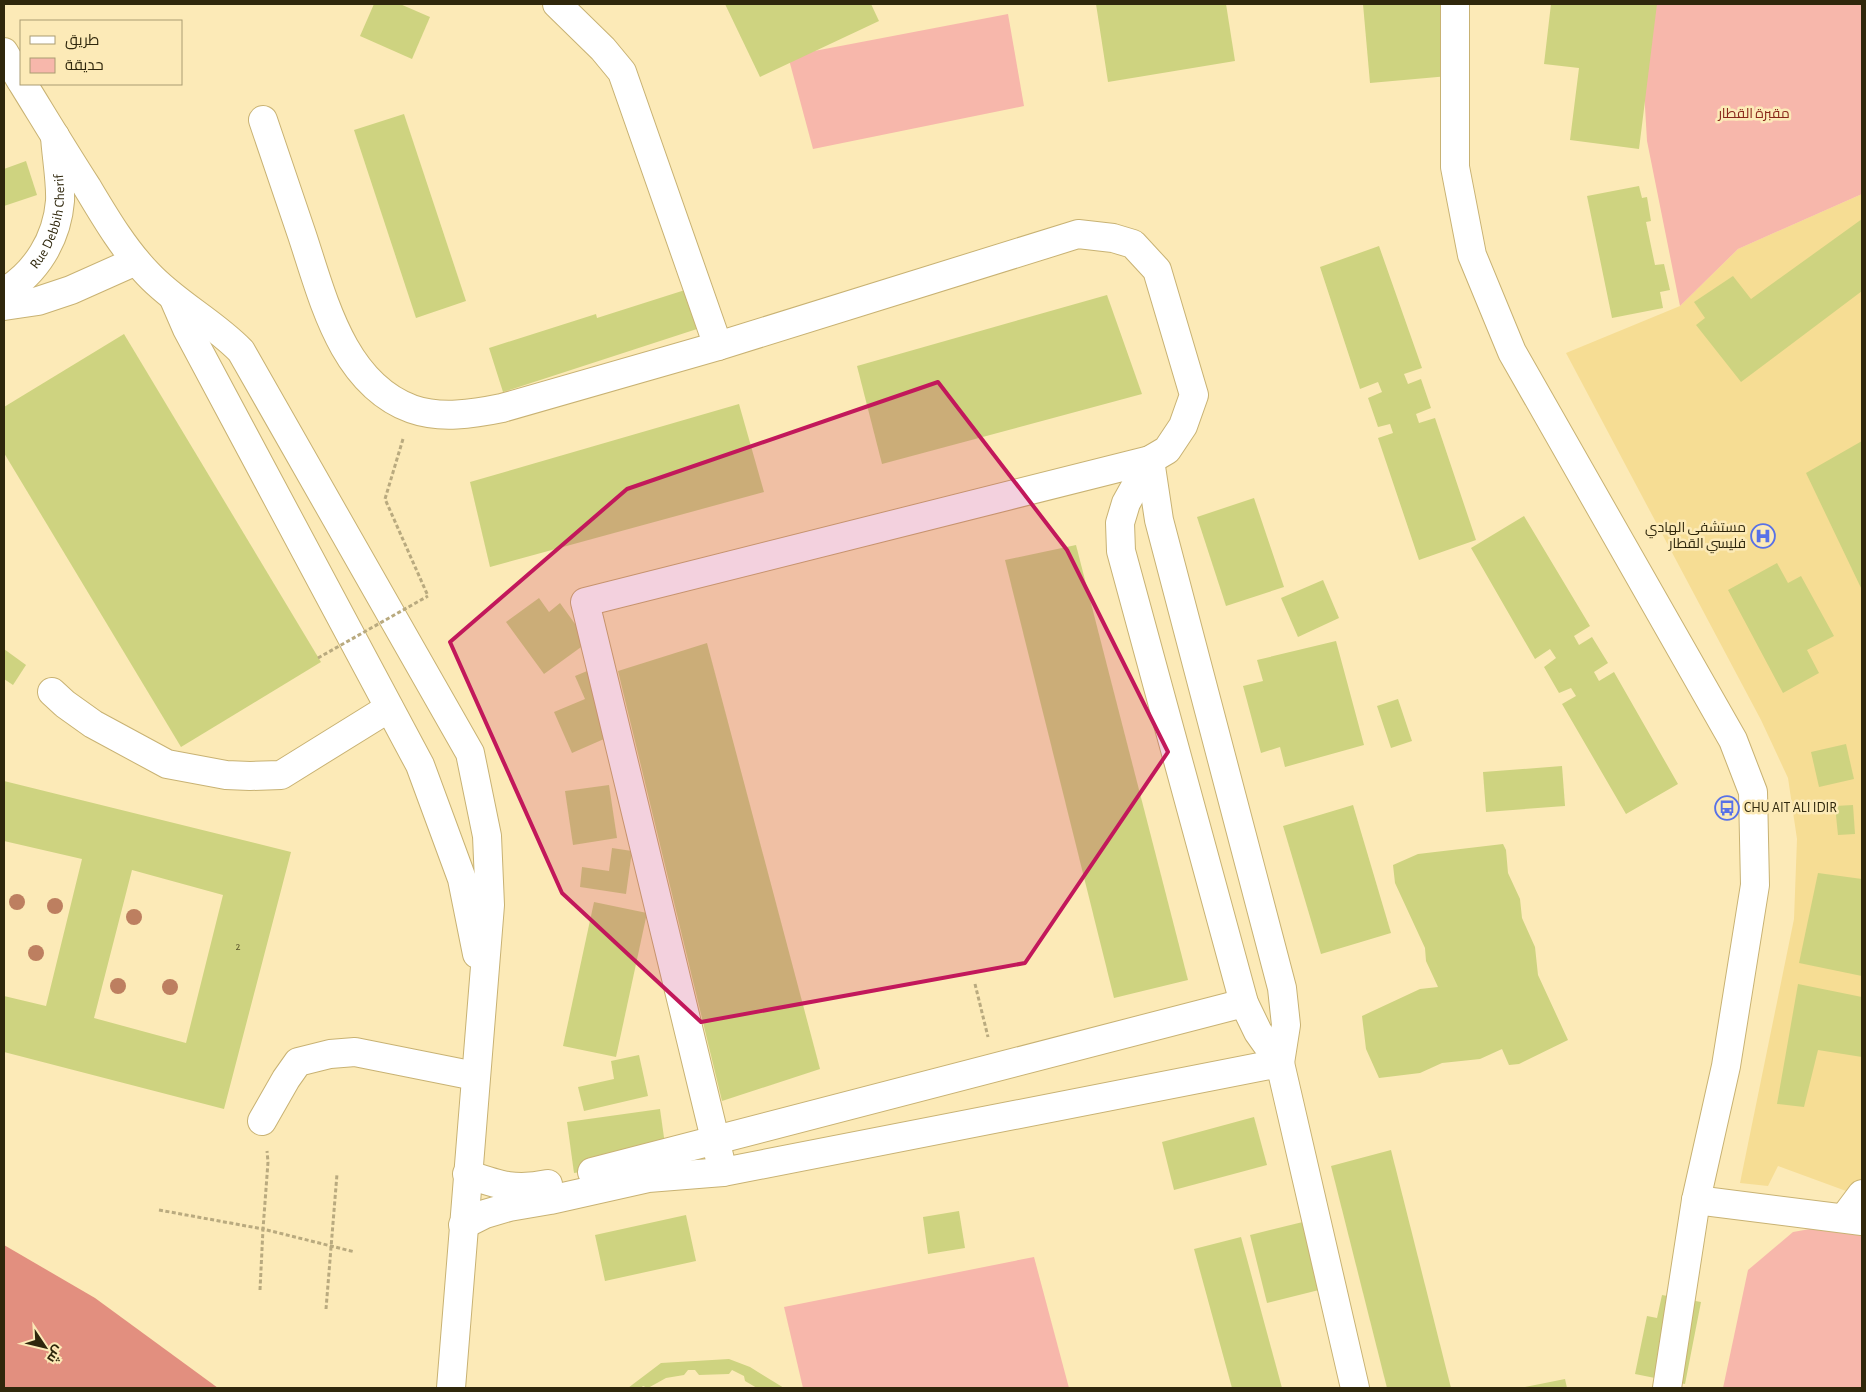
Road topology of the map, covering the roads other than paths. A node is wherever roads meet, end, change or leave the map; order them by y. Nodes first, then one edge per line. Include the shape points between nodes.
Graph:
1 (557, 4) edge
2 (1455, 4) edge
3 (4, 52) edge
4 (20, 79) edge
5 (24, 85) edge
6 (263, 120) dead end
7 (55, 136) junction
8 (136, 261) junction
9 (4, 292) edge
10 (173, 298) junction
11 (4, 306) edge
12 (718, 346) junction
13 (1150, 460) junction
14 (52, 692) dead end
15 (389, 708) junction
16 (483, 987) junction
17 (1244, 1003) junction
18 (1280, 1063) junction
19 (475, 1076) junction
20 (262, 1121) dead end
21 (715, 1140) junction
22 (723, 1172) junction
23 (467, 1174) junction
24 (1862, 1194) edge
25 (1696, 1200) junction
26 (1853, 1219) edge
27 (463, 1225) junction
28 (451, 1388) edge
29 (1355, 1388) edge
30 (1667, 1388) edge

1 - 12 main road via 622,72
2 - 25 main road via 1455,167 1472,255 1512,352 1733,740 1753,792 1755,885 1726,1066
3 - 4 main road
5 - 7 main road
6 - 12 main road via 328,314 340,338 352,359 382,393 412,409 437,414 469,414 502,408
7 - 8 main road
7 - 9 main road, Rue Debbih Cherif via 60,200 53,234 39,260 16,285
8 - 10 main road
8 - 11 main road via 71,290 38,301
10 - 15 main road
10 - 16 main road via 210,323 241,352 470,753 487,836 490,906
12 - 13 main road via 1078,234 1113,238 1133,244 1157,270 1194,395 1183,426 1167,450
13 - 17 main road via 1126,503 1120,522 1121,551
13 - 18 main road via 1159,520 1282,988 1286,1025
13 - 21 main road via 584,602
14 - 15 main road via 93,724 166,764 234,776 281,775
15 - 16 main road via 420,765 462,879
16 - 19 main road
17 - 18 main road via 1258,1032
17 - 21 main road
18 - 22 main road
18 - 29 main road
19 - 20 main road via 356,1052 330,1054 298,1062
19 - 23 main road
21 - 22 main road
21 - 23 main road via 547,1184 519,1188
22 - 27 main road via 648,1178 509,1207
23 - 27 main road
24 - 26 main road
25 - 26 main road
25 - 30 main road
27 - 28 main road

